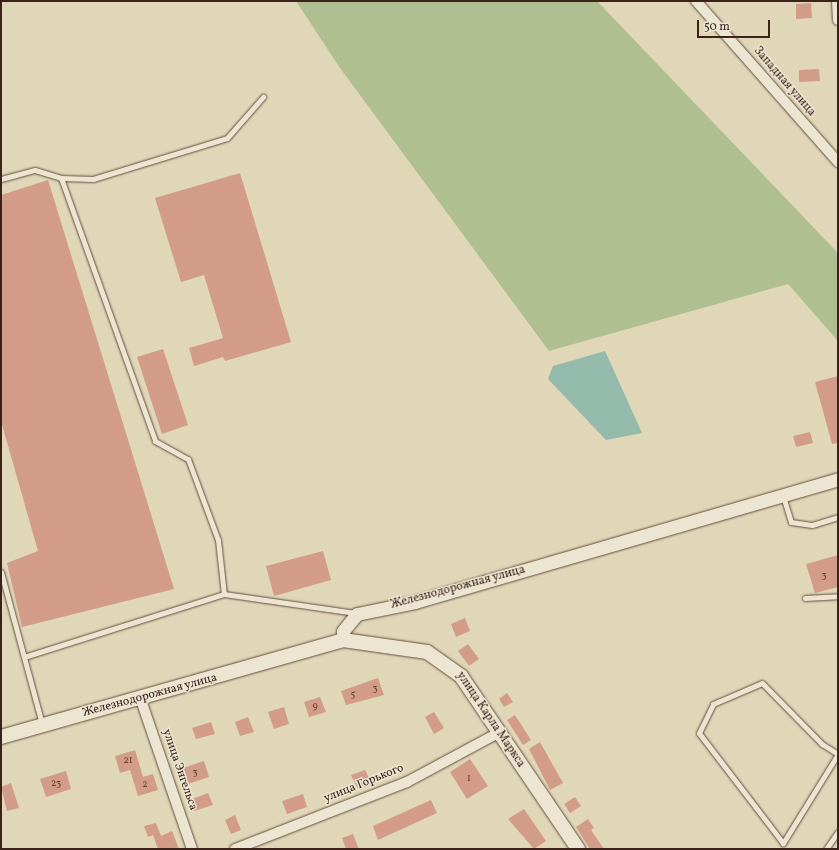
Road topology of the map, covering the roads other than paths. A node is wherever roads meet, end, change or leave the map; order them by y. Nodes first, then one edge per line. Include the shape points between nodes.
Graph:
1 (696, 1) edge
2 (837, 1) edge
3 (838, 20) edge
4 (263, 97) dead end
5 (838, 162) edge
6 (61, 178) junction
7 (1, 179) edge
8 (838, 479) edge
9 (782, 495) junction
10 (838, 517) edge
11 (1, 572) edge
12 (224, 594) junction
13 (838, 596) edge
14 (805, 598) dead end
15 (357, 614) junction
16 (343, 640) junction
17 (24, 657) junction
18 (141, 700) junction
19 (42, 724) junction
20 (498, 733) junction
21 (1, 737) edge
22 (838, 754) edge
23 (838, 832) edge
24 (783, 843) junction
25 (192, 849) edge
26 (235, 849) edge
27 (578, 849) edge
28 (787, 849) edge
29 (826, 849) edge

1 - 5 street, Западная улица
2 - 3 street
4 - 6 lane via 227,138 93,179
6 - 7 lane via 34,170
6 - 12 lane via 155,441 188,459 218,540
8 - 9 street, Железнодорожная улица
9 - 10 lane via 791,522 812,525
9 - 15 street, Железнодорожная улица via 415,602
11 - 17 lane
12 - 15 lane
12 - 17 lane
13 - 14 lane
15 - 16 street via 343,631
16 - 18 main road, Железнодорожная улица
16 - 20 main road, улица Карла Маркса via 438,656 461,676
17 - 19 lane
18 - 19 main road, Железнодорожная улица
18 - 25 street, улица Энгельса
19 - 21 main road, Железнодорожная улица
20 - 26 street, улица Горького via 408,782
20 - 27 main road, улица Карла Маркса
22 - 24 lane
22 - 24 lane via 822,744 762,683 713,704 698,733
23 - 29 lane
24 - 28 lane

